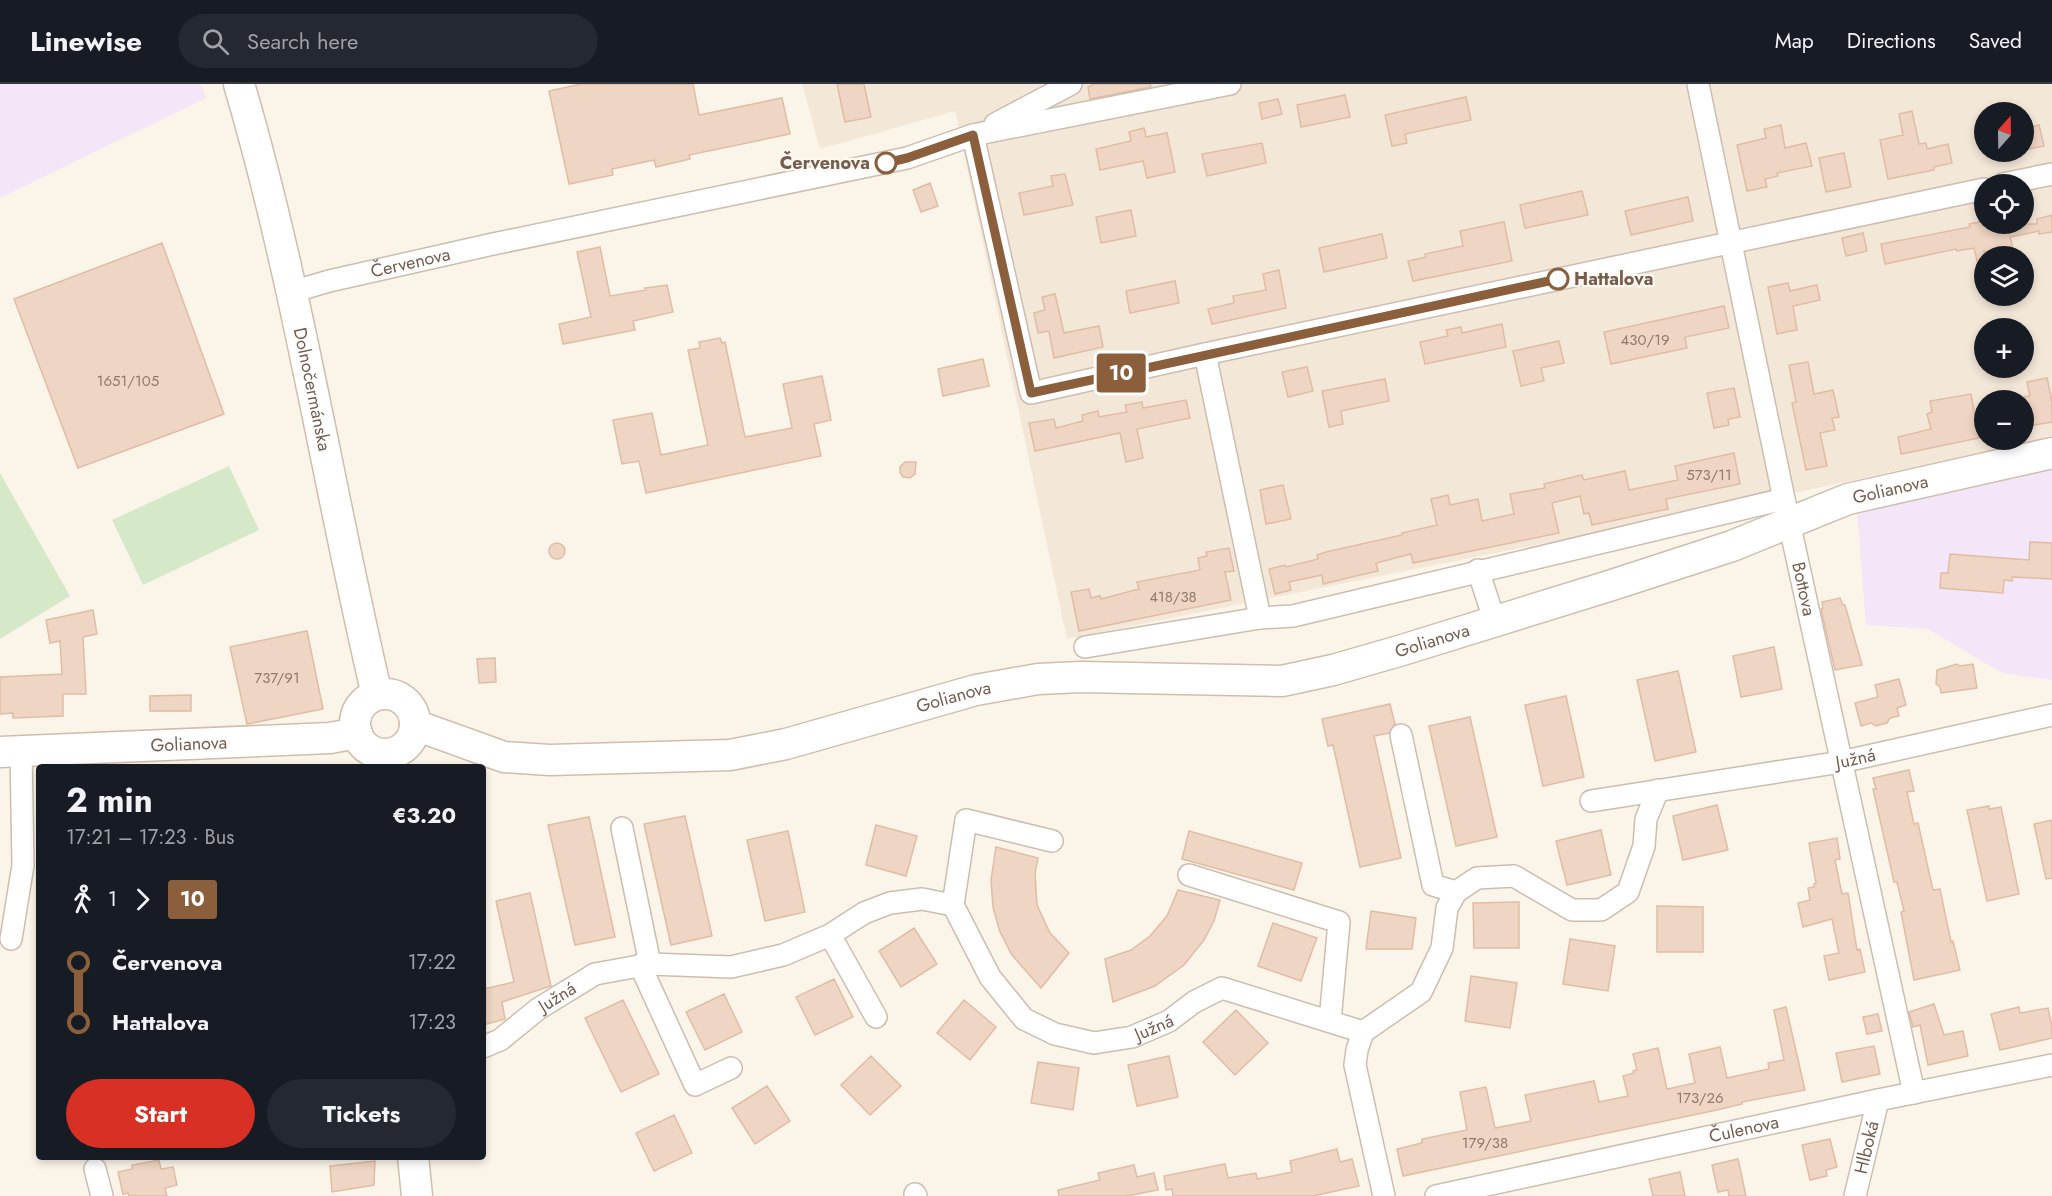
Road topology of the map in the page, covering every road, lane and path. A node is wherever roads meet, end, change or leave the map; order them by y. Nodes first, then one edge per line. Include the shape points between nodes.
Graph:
1 (239, 84) edge
2 (1071, 84) edge
3 (1230, 84) edge
4 (1698, 84) edge
5 (973, 135) junction
6 (2052, 174) edge
7 (2034, 178) edge
8 (1974, 191) edge
9 (1731, 243) junction
10 (292, 292) junction
11 (1205, 354) junction
12 (2052, 453) edge
13 (1787, 510) junction
14 (1478, 570) junction
15 (1260, 618) junction
16 (1495, 621) junction
17 (1085, 647) dead end
18 (377, 695) junction
19 (2052, 715) edge
20 (415, 725) junction
21 (357, 733) junction
22 (1401, 735) dead end
23 (10, 751) edge
24 (392, 760) edge
25 (1841, 762) junction
26 (1658, 790) junction
27 (1591, 801) dead end
28 (622, 828) dead end
29 (1052, 841) dead end
30 (1189, 875) dead end
31 (1456, 892) junction
32 (953, 905) junction
33 (830, 935) junction
34 (11, 939) dead end
35 (645, 964) junction
36 (876, 1017) dead end
37 (1330, 1021) junction
38 (1363, 1032) junction
39 (486, 1046) edge
40 (2052, 1065) edge
41 (731, 1068) dead end
42 (1914, 1093) junction
43 (1878, 1100) junction
44 (414, 1160) edge
45 (95, 1169) dead end
46 (102, 1196) edge
47 (417, 1196) edge
48 (1384, 1196) edge
49 (1436, 1196) edge
50 (1855, 1196) edge

1 - 10 street, Dolnočermánska
2 - 5 street
3 - 5 street, Červenova
4 - 9 street, Bottova
5 - 10 street, Červenova via 907,158 493,244
5 - 11 street via 1031,393
6 - 7 street
8 - 9 street
9 - 11 street
9 - 13 street, Bottova
10 - 18 street, Dolnočermánska
11 - 15 street
12 - 13 street, Golianova
13 - 14 street, Golianova
13 - 16 street, Golianova via 1732,546
13 - 25 street, Bottova
14 - 15 street, Golianova via 1293,616
14 - 16 street
15 - 17 street, Golianova
16 - 20 street, Golianova via 1333,670 1282,681 1081,677 1038,680 976,690 786,744 730,755 550,760 504,757
18 - 20 street via 389,694 403,700 412,711
18 - 21 street via 359,710
19 - 25 street, Južná
20 - 24 street via 413,735
21 - 23 street, Golianova via 330,738
21 - 24 street via 370,749
22 - 31 street via 1433,885
23 - 34 street, Golianova via 23,865
25 - 26 street, Južná
25 - 42 street, Bottova
26 - 27 street, Južná
26 - 31 street via 1646,819 1644,846 1628,892 1601,910 1572,910 1514,876 1477,878
28 - 35 street
29 - 32 street via 966,820
30 - 37 street via 1339,922
31 - 38 street via 1447,908 1442,948 1421,992
32 - 33 street, Južná via 922,899 890,903 864,913
32 - 37 street, Južná via 990,977 1024,1019 1055,1034 1094,1043 1132,1037 1169,1021 1222,988
33 - 35 street, Južná via 783,955 731,967
33 - 36 street
35 - 39 street, Južná via 595,974
35 - 41 street via 695,1085
37 - 38 street, Južná
38 - 48 street via 1355,1065
40 - 42 street, Čulenova
42 - 43 street, Čulenova
43 - 49 street, Čulenova
43 - 50 street, Hlboká
44 - 47 street
45 - 46 street

